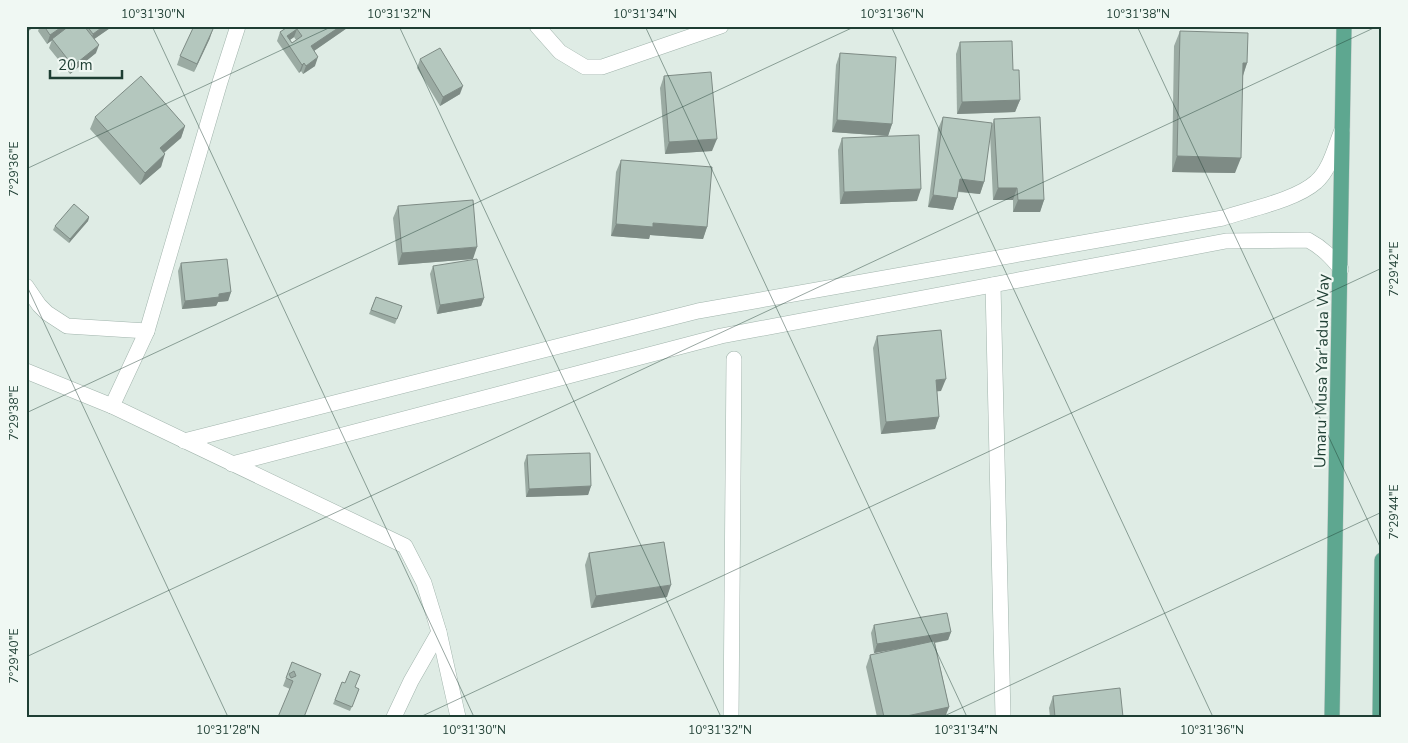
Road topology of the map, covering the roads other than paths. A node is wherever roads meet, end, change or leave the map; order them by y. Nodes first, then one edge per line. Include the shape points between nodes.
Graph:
1 (238, 26) edge
2 (537, 26) edge
3 (721, 26) edge
4 (1344, 26) edge
5 (1342, 129) junction
6 (1341, 269) junction
7 (993, 285) junction
8 (26, 286) edge
9 (147, 331) junction
10 (734, 359) dead end
11 (26, 371) edge
12 (112, 406) junction
13 (184, 441) junction
14 (232, 464) junction
15 (1382, 560) edge
16 (439, 632) junction
17 (394, 717) edge
18 (458, 717) edge
19 (731, 717) edge
20 (1003, 717) edge
21 (1332, 717) edge
22 (1380, 717) edge

1 - 9 street
2 - 3 street via 560,52 585,67 602,67
4 - 5 main road, Umaru Musa Yar'adua Way
5 - 6 main road, Umaru Musa Yar'adua Way
5 - 13 street via 1317,181 1298,194 1223,218 698,311
6 - 7 street via 1330,254 1308,240 1226,241
6 - 21 main road, Umaru Musa Yar'adua Way
7 - 14 street via 722,336
7 - 20 street
8 - 9 street via 47,313 67,326
9 - 12 street
10 - 19 street
11 - 12 street
12 - 13 street
13 - 14 street
14 - 16 street via 405,546 424,583
15 - 22 main road
16 - 17 street
16 - 18 street

